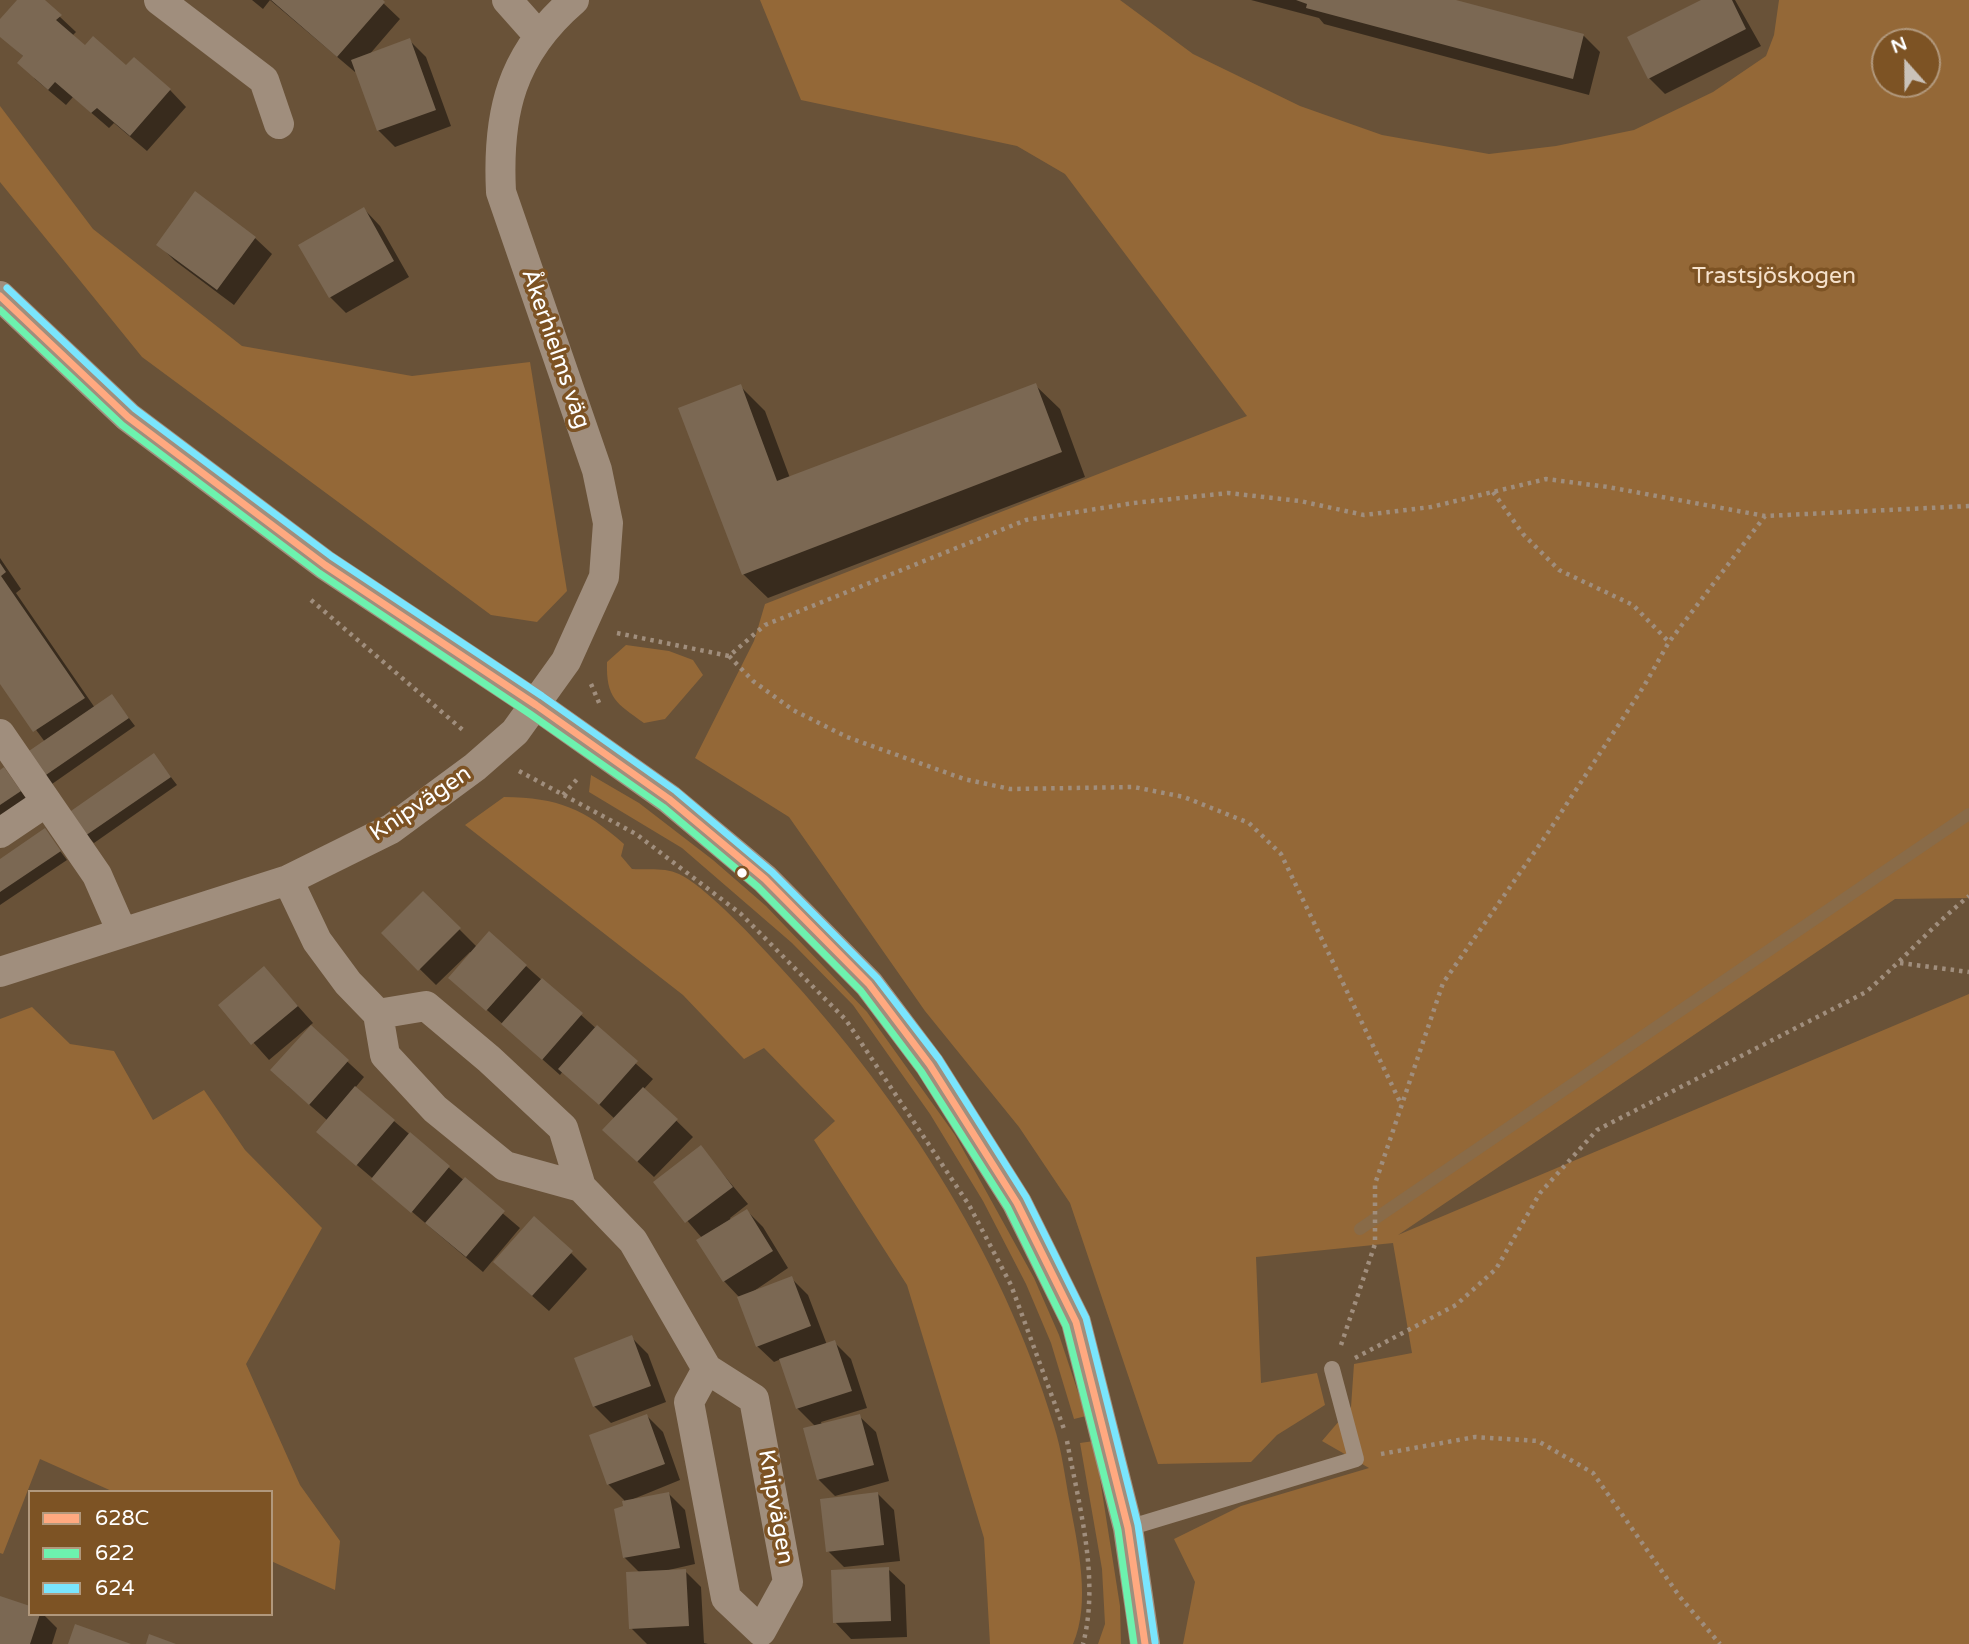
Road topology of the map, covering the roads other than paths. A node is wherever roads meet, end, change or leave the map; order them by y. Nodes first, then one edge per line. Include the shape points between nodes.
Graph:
1 (159, 0) edge
2 (508, 0) edge
3 (574, 0) edge
4 (539, 36) junction
5 (279, 124) dead end
6 (0, 296) edge
7 (536, 705) junction
8 (0, 734) edge
9 (46, 802) junction
10 (0, 833) edge
11 (288, 880) junction
12 (122, 932) junction
13 (0, 972) edge
14 (378, 1014) junction
15 (581, 1187) junction
16 (707, 1369) junction
17 (1332, 1369) road end
18 (1128, 1528) junction
19 (1145, 1644) edge

1 - 5 street via 264,80
2 - 4 street
3 - 4 street, Åkerhielms väg
4 - 7 street, Åkerhielms väg via 514,80 506,108 499,145 501,192 597,470 608,523 604,577 566,661
6 - 7 street via 128,417 325,565
7 - 11 street, Knipvägen via 492,752 391,829
7 - 18 street via 669,799 765,878 869,984 930,1065 1017,1203 1076,1322
8 - 9 street
9 - 10 street
9 - 12 street via 97,875
11 - 12 street, Knipvägen
11 - 14 street via 317,941
12 - 13 street, Knipvägen
14 - 15 street via 385,1055 435,1108 505,1166
14 - 15 street, Knipvägen via 426,1006 489,1059 563,1128
15 - 16 street, Knipvägen via 633,1241
16 - 16 street, Knipvägen via 689,1402 726,1598 761,1631 789,1582 776,1502 754,1399
17 - 18 lane via 1356,1459
18 - 19 street

